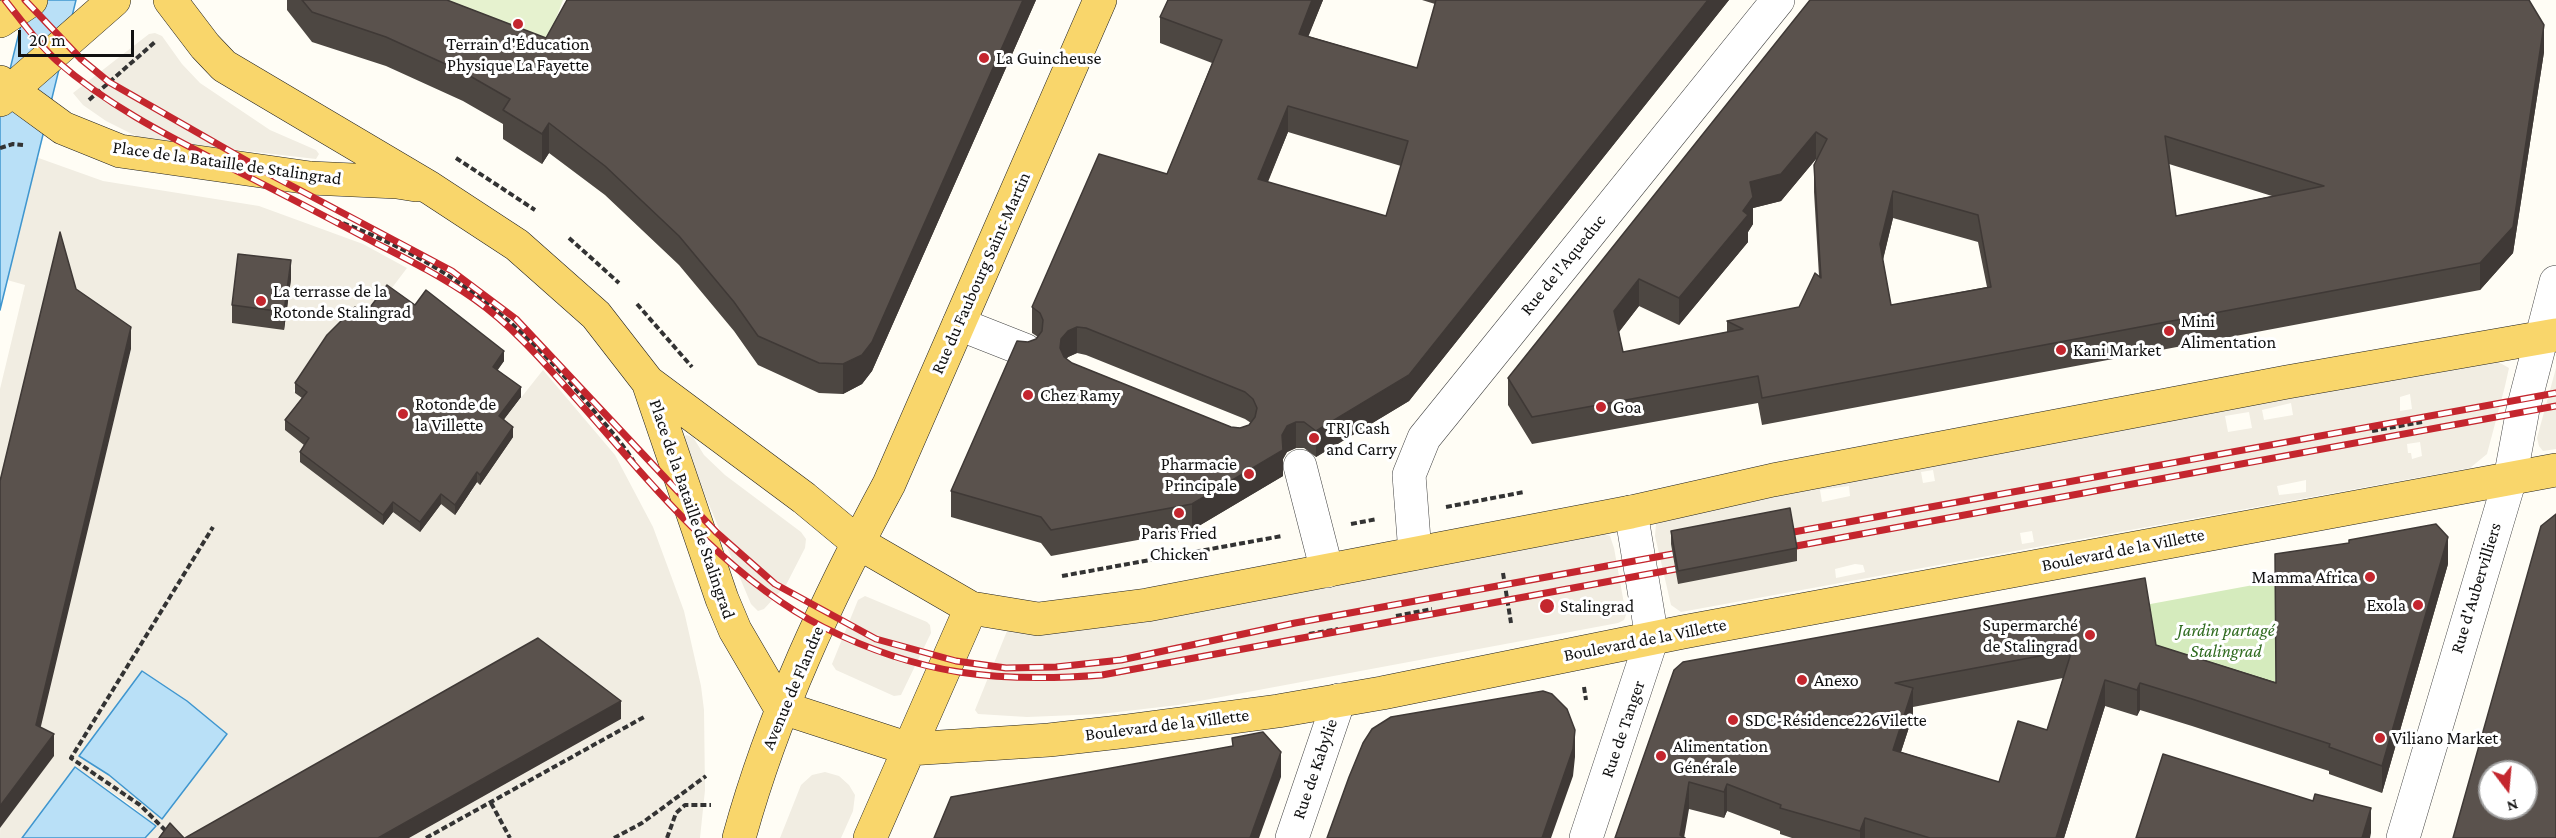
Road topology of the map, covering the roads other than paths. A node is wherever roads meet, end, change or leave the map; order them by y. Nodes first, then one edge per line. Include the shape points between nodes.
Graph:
1 (32, 0) edge
2 (114, 0) edge
3 (1100, 0) edge
4 (1778, 0) edge
5 (176, 7) edge
6 (0, 21) edge
7 (3, 91) edge
8 (430, 188) junction
9 (2556, 282) edge
10 (959, 324) junction
11 (2550, 336) edge
12 (1025, 350) edge
13 (648, 382) junction
14 (1300, 466) dead end
15 (2556, 470) edge
16 (2510, 479) junction
17 (1631, 512) junction
18 (857, 542) junction
19 (1415, 553) junction
20 (1328, 571) junction
21 (971, 608) junction
22 (1652, 638) junction
23 (1339, 700) junction
24 (780, 707) junction
25 (909, 749) junction
26 (739, 838) edge
27 (870, 838) edge
28 (1292, 838) edge
29 (1586, 838) edge
30 (2403, 838) edge

1 - 6 main road
2 - 7 main road, Place de la Bataille de Stalingrad
3 - 10 main road, Rue du Faubourg Saint-Martin
4 - 19 street, Rue de l'Aqueduc via 1424,438 1409,475
5 - 8 main road, Place de la Bataille de Stalingrad via 224,66
7 - 8 main road, Place de la Bataille de Stalingrad via 63,128 120,152 310,178 397,182
8 - 13 main road, Place de la Bataille de Stalingrad via 517,245 596,315
9 - 11 street, Rue d'Aubervilliers
10 - 12 street
10 - 18 main road, Rue du Faubourg Saint-Martin via 890,484
11 - 16 street, Rue d'Aubervilliers via 2523,409
11 - 17 main road via 1866,462
13 - 18 main road, Place de la Bataille de Stalingrad
13 - 24 main road, Place de la Bataille de Stalingrad via 722,599 735,630
14 - 20 street
15 - 16 main road, Boulevard de la Villette
16 - 22 main road, Boulevard de la Villette
16 - 30 street, Rue d'Aubervilliers
17 - 19 main road
17 - 22 street, Rue de Tanger
18 - 21 main road
18 - 24 main road, Avenue de Flandre
19 - 20 main road
20 - 21 main road via 1052,619
21 - 25 main road
22 - 23 main road, Boulevard de la Villette
22 - 29 street, Rue de Tanger
23 - 25 main road, Boulevard de la Villette via 1106,734
23 - 28 street, Rue de Kabylie
24 - 25 main road, Boulevard de la Villette
24 - 26 main road, Avenue de Flandre
25 - 27 main road

